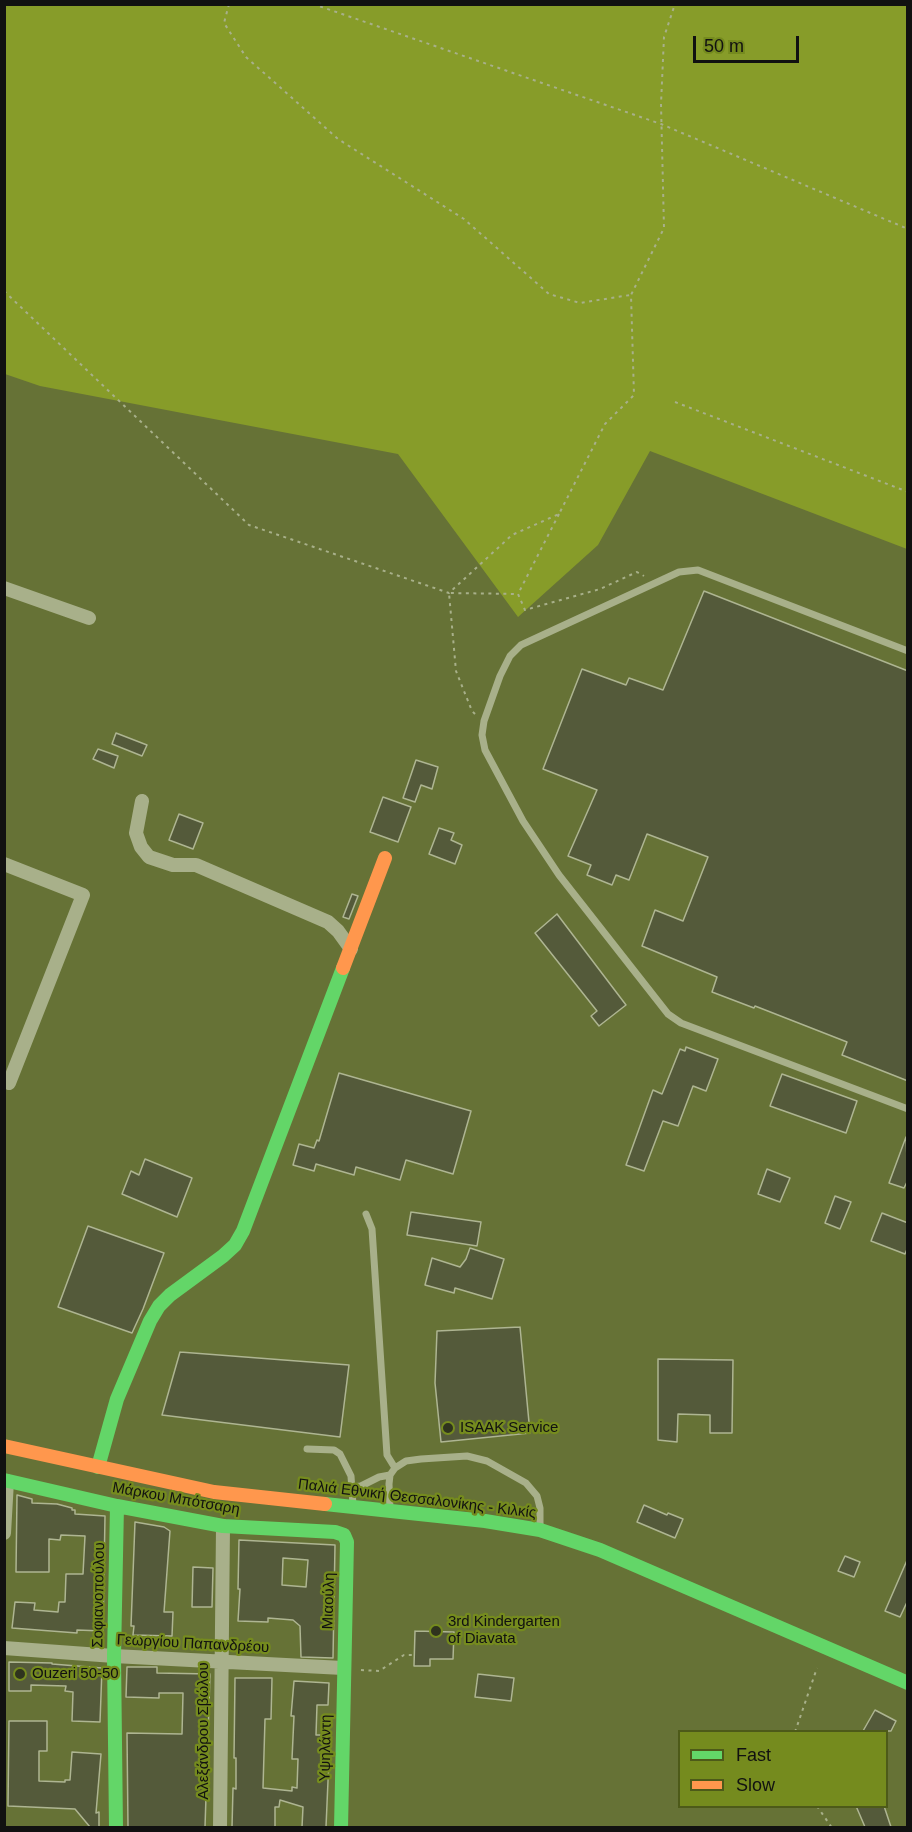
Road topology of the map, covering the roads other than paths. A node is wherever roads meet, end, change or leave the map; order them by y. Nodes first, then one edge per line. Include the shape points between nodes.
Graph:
1 (4, 588) edge
2 (89, 618) dead end
3 (908, 651) edge
4 (142, 801) dead end
5 (385, 858) dead end
6 (4, 864) edge
7 (351, 949) junction
8 (9, 1083) dead end
9 (908, 1109) edge
10 (366, 1215) dead end
11 (4, 1446) edge
12 (307, 1449) dead end
13 (98, 1467) junction
14 (395, 1468) junction
15 (390, 1475) junction
16 (6, 1481) edge
17 (352, 1487) junction
18 (117, 1506) junction
19 (354, 1507) junction
20 (390, 1512) junction
21 (223, 1526) junction
22 (540, 1530) junction
23 (4, 1533) edge
24 (344, 1535) joint
25 (4, 1648) edge
26 (114, 1656) junction
27 (221, 1662) junction
28 (343, 1668) junction
29 (908, 1683) edge
30 (116, 1827) edge
31 (220, 1827) edge
32 (341, 1827) edge

1 - 2 street
3 - 9 lane via 698,570 679,572 521,645 500,676 482,735 485,750 523,821 559,875 668,1014 681,1023
4 - 7 street via 136,833 149,857 173,865 196,865 328,922
5 - 7 street
6 - 8 street via 83,895
7 - 13 street via 243,1231 229,1251 159,1306 117,1399
10 - 14 lane via 372,1229 387,1455
11 - 13 street, Παλιά Εθνική Θεσσαλονίκης - Κιλκίς
12 - 17 lane via 334,1450 340,1455 349,1469
13 - 19 street, Παλιά Εθνική Θεσσαλονίκης - Κιλκίς via 214,1492
14 - 15 lane
14 - 22 lane via 406,1461 421,1459 467,1456 487,1461 526,1483 537,1496
15 - 17 lane
15 - 20 lane
16 - 18 street, Μάρκου Μπότσαρη
16 - 23 street
17 - 19 lane
18 - 21 street, Μάρκου Μπότσαρη
18 - 26 street, Σοφιανοπούλου
19 - 20 street, Παλιά Εθνική Θεσσαλονίκης - Κιλκίς
20 - 22 street, Παλιά Εθνική Θεσσαλονίκης - Κιλκίς
21 - 24 street, Μάρκου Μπότσαρη
21 - 27 street, Αλεξάνδρου Σβώλου
22 - 29 street, Παλιά Εθνική Θεσσαλονίκης - Κιλκίς via 600,1550
24 - 28 street, Μιαούλη via 347,1542
25 - 26 street, Γεωργίου Παπανδρέου
26 - 27 street, Γεωργίου Παπανδρέου
26 - 30 street, Σοφιανοπούλου
27 - 28 street, Γεωργίου Παπανδρέου
27 - 31 street, Αλεξάνδρου Σβώλου
28 - 32 street, Υψηλάντη

